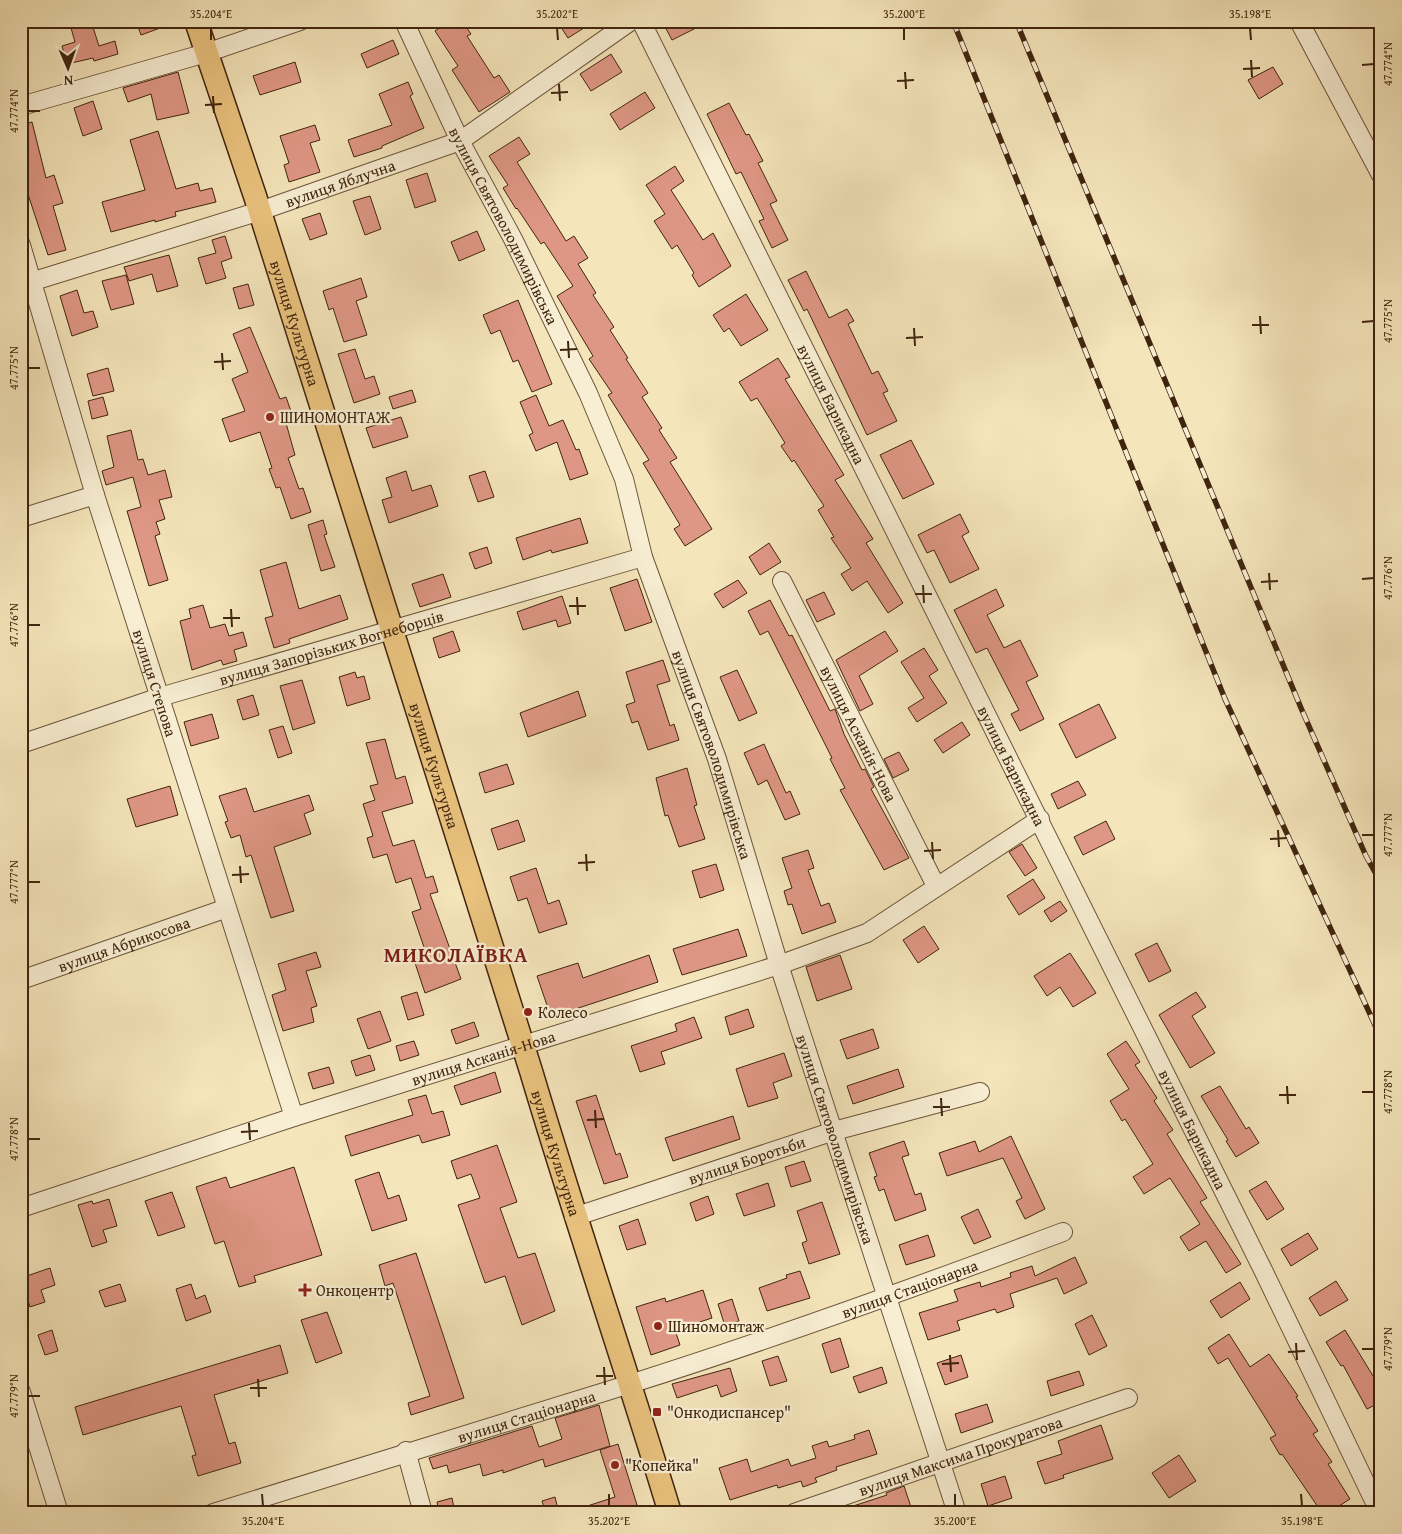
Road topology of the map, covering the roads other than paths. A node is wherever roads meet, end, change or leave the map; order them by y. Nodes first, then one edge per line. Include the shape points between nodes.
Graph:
1 (196, 21) edge
2 (300, 21) edge
3 (404, 21) edge
4 (631, 21) edge
5 (640, 21) edge
6 (1300, 21) edge
7 (206, 53) junction
8 (21, 106) edge
9 (460, 141) junction
10 (1381, 175) edge
11 (260, 211) junction
12 (21, 245) edge
13 (26, 284) edge
14 (94, 495) junction
15 (21, 518) edge
16 (643, 557) junction
17 (782, 581) dead end
18 (390, 629) junction
19 (160, 697) junction
20 (21, 744) edge
21 (1040, 820) junction
22 (936, 886) junction
23 (227, 908) junction
24 (779, 965) junction
25 (21, 980) edge
26 (522, 1046) junction
27 (980, 1092) dead end
28 (294, 1117) junction
29 (834, 1131) junction
30 (21, 1208) edge
31 (574, 1217) junction
32 (1063, 1232) dead end
33 (887, 1298) junction
34 (630, 1384) junction
35 (21, 1392) edge
36 (1128, 1398) dead end
37 (406, 1451) junction
38 (942, 1463) junction
39 (59, 1513) edge
40 (213, 1513) edge
41 (423, 1513) edge
42 (670, 1513) edge
43 (794, 1513) edge
44 (957, 1513) edge
45 (1380, 1513) edge

1 - 7 main road, вулиця Культурна
2 - 7 street
3 - 9 street, вулиця Святоволодимирівська
4 - 9 street, вулиця Яблучна
5 - 21 street, вулиця Барикадна
6 - 10 street
7 - 8 street
7 - 11 main road, вулиця Культурна
9 - 11 street, вулиця Яблучна
9 - 16 street, вулиця Святоволодимирівська via 588,393 624,479
11 - 13 street, вулиця Яблучна
11 - 18 main road, вулиця Культурна
12 - 13 street, вулиця Степова
13 - 14 street, вулиця Степова
14 - 15 street
14 - 19 street, вулиця Степова
16 - 18 street, вулиця Запорізьких Вогнеборців
16 - 24 street, вулиця Святоволодимирівська via 717,758
17 - 22 street, вулиця Асканія-Нова
18 - 19 street, вулиця Запорізьких Вогнеборців
18 - 26 main road, вулиця Культурна
19 - 20 street, вулиця Запорізьких Вогнеборців
19 - 23 street, вулиця Степова
21 - 22 street, вулиця Асканія-Нова
21 - 45 street, вулиця Барикадна
22 - 24 street, вулиця Асканія-Нова via 867,933
23 - 25 street, вулиця Абрикосова
23 - 28 street, вулиця Степова
24 - 26 street, вулиця Асканія-Нова
24 - 29 street, вулиця Святоволодимирівська
26 - 28 street, вулиця Асканія-Нова
26 - 31 main road, вулиця Культурна
27 - 29 street, вулиця Боротьби
28 - 30 street, вулиця Асканія-Нова
29 - 31 street, вулиця Боротьби
29 - 33 street, вулиця Святоволодимирівська
31 - 34 main road, вулиця Культурна
32 - 33 street, вулиця Стаціонарна
33 - 34 street, вулиця Стаціонарна
33 - 38 street, вулиця Святоволодимирівська
34 - 37 street, вулиця Стаціонарна
34 - 42 main road, вулиця Культурна
35 - 39 street
36 - 38 street, вулиця Максима Прокуратова
37 - 40 street, вулиця Стаціонарна
37 - 41 street
38 - 43 street, вулиця Максима Прокуратова
38 - 44 street, вулиця Святоволодимирівська

